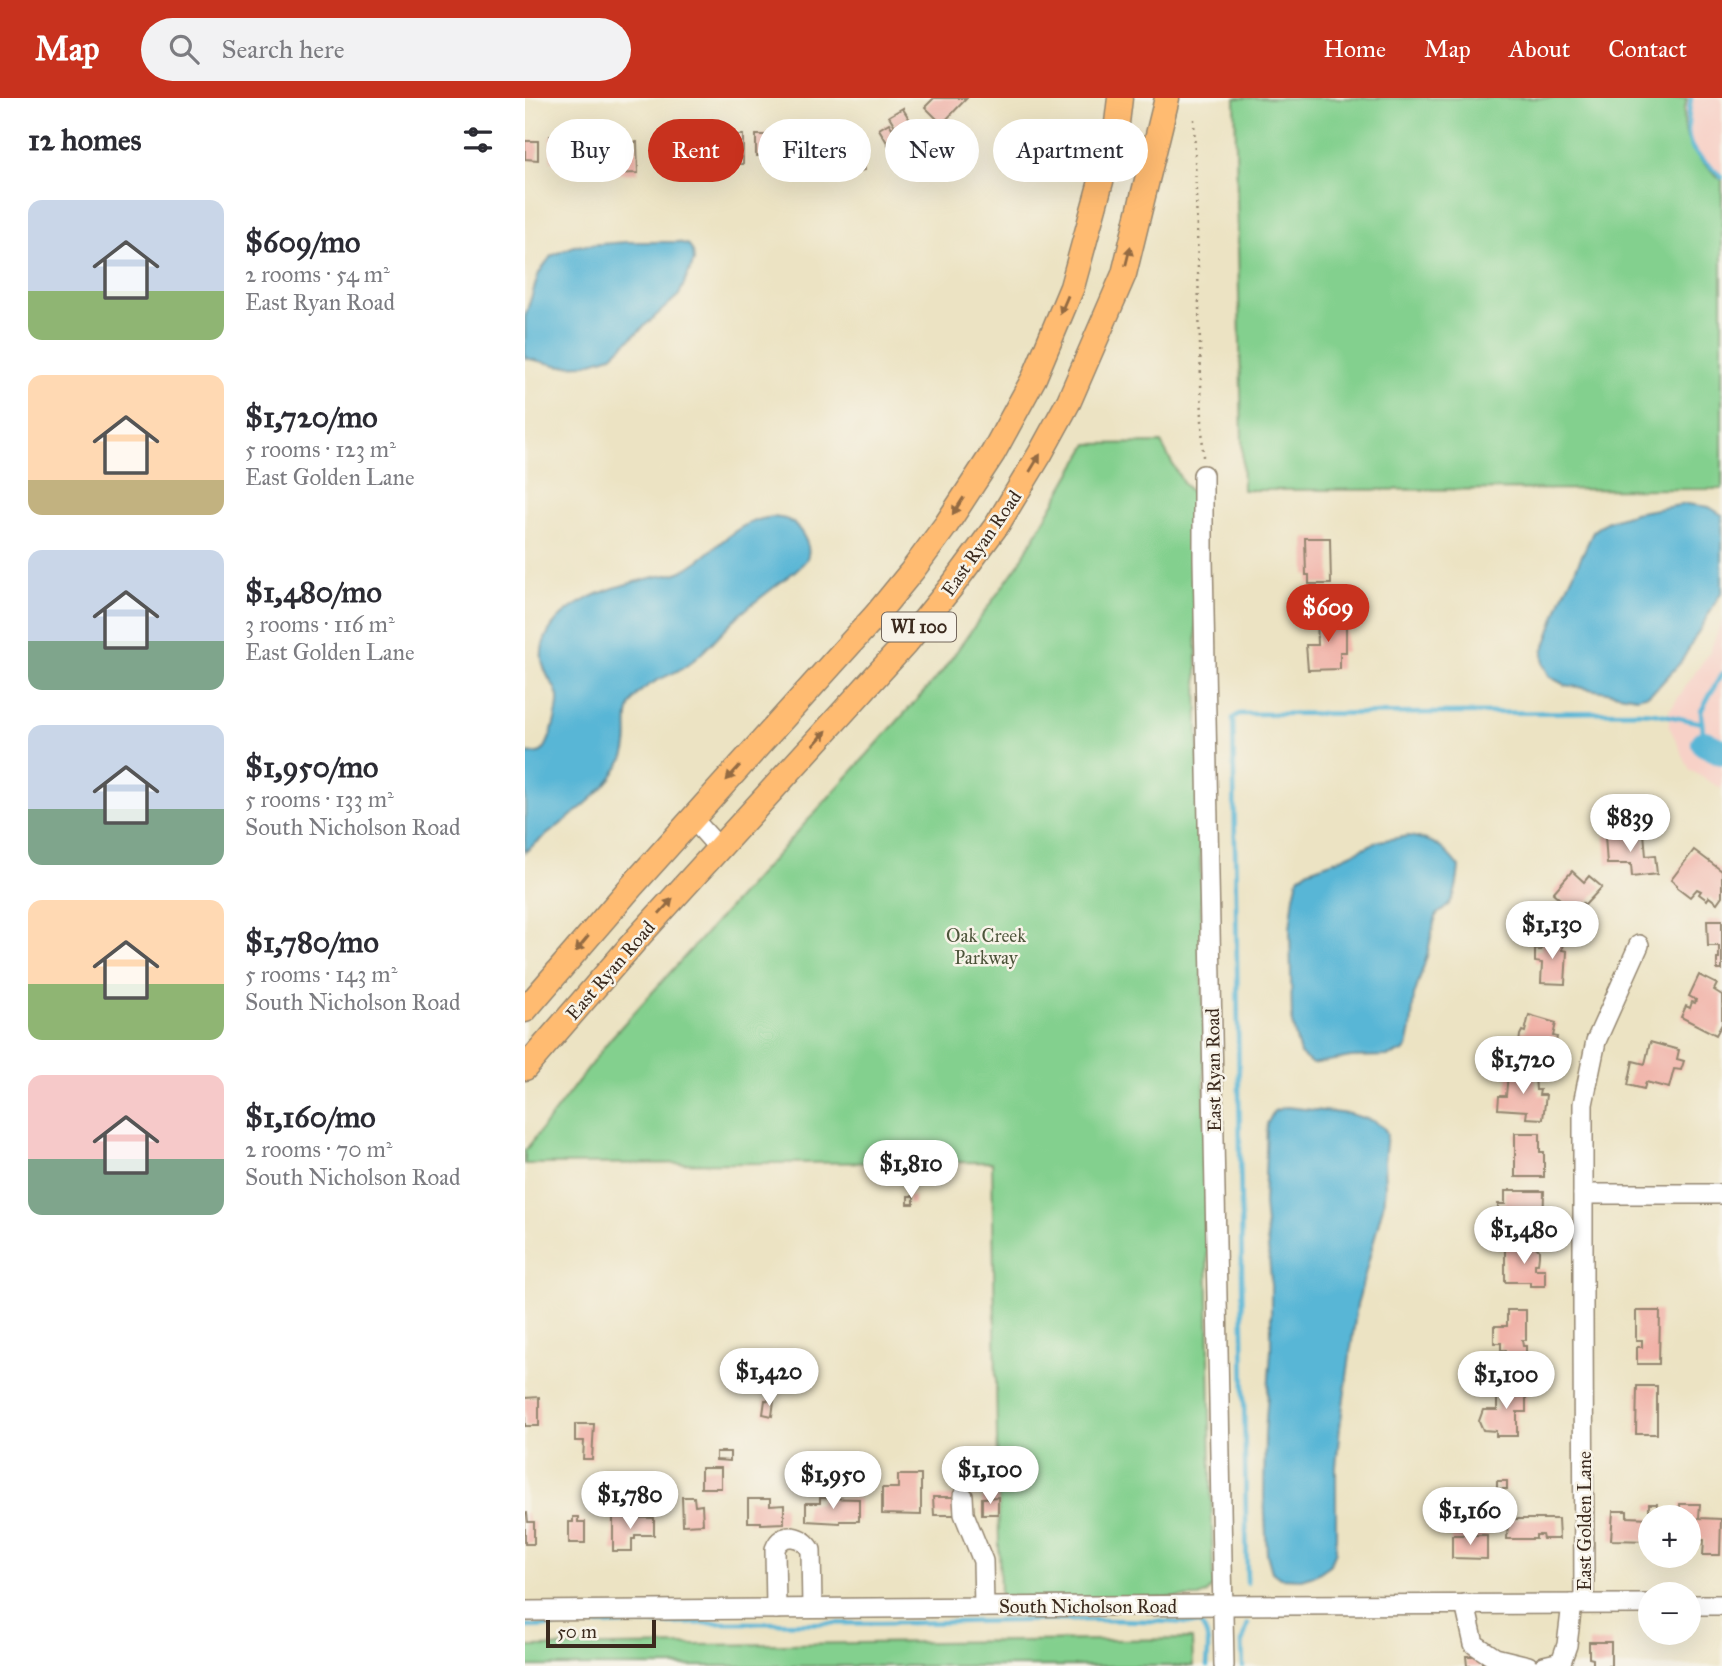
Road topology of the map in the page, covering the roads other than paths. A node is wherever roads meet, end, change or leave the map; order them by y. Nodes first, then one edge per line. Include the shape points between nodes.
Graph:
1 (1120, 98) edge
2 (1157, 98) edge
3 (1167, 98) edge
4 (1151, 166) junction
5 (1203, 475) road end
6 (692, 818) junction
7 (719, 848) junction
8 (1639, 945) dead end
9 (525, 1010) edge
10 (525, 1068) edge
11 (1583, 1194) junction
12 (1722, 1195) edge
13 (963, 1496) dead end
14 (1465, 1604) junction
15 (1579, 1604) junction
16 (1638, 1604) edge
17 (1223, 1605) junction
18 (1701, 1605) edge
19 (1722, 1605) edge
20 (983, 1607) junction
21 (812, 1608) junction
22 (776, 1609) junction
23 (525, 1611) edge
24 (1224, 1666) edge
25 (1528, 1666) edge
26 (1544, 1666) edge

1 -> 6 main road, East Ryan Road / WI 100 via 1072,287 1034,378 993,453 946,525 876,615
2 - 4 main road
3 - 4 main road, East Ryan Road / WI 100
7 -> 4 main road, East Ryan Road / WI 100 via 906,643 996,525 1069,401 1124,274
5 - 17 street, East Ryan Road
6 - 7 street
6 -> 9 main road, East Ryan Road / WI 100
10 -> 7 main road, East Ryan Road / WI 100
8 - 11 street, East Golden Lane via 1597,1041 1583,1104
11 - 12 street
11 - 15 street, East Golden Lane
13 - 20 street via 964,1514 983,1561
14 - 15 street, South Nicholson Road
14 - 17 street, South Nicholson Road
14 - 25 street via 1474,1644 1495,1658
15 - 16 street, South Nicholson Road
15 - 26 street, East Golden Lane via 1561,1662
17 - 20 street, South Nicholson Road
17 - 24 street, East Ryan Road
18 - 19 street
20 - 21 street, South Nicholson Road
21 - 22 street, South Nicholson Road
21 - 22 street via 811,1550 799,1539 782,1538 775,1549
22 - 23 street, South Nicholson Road

